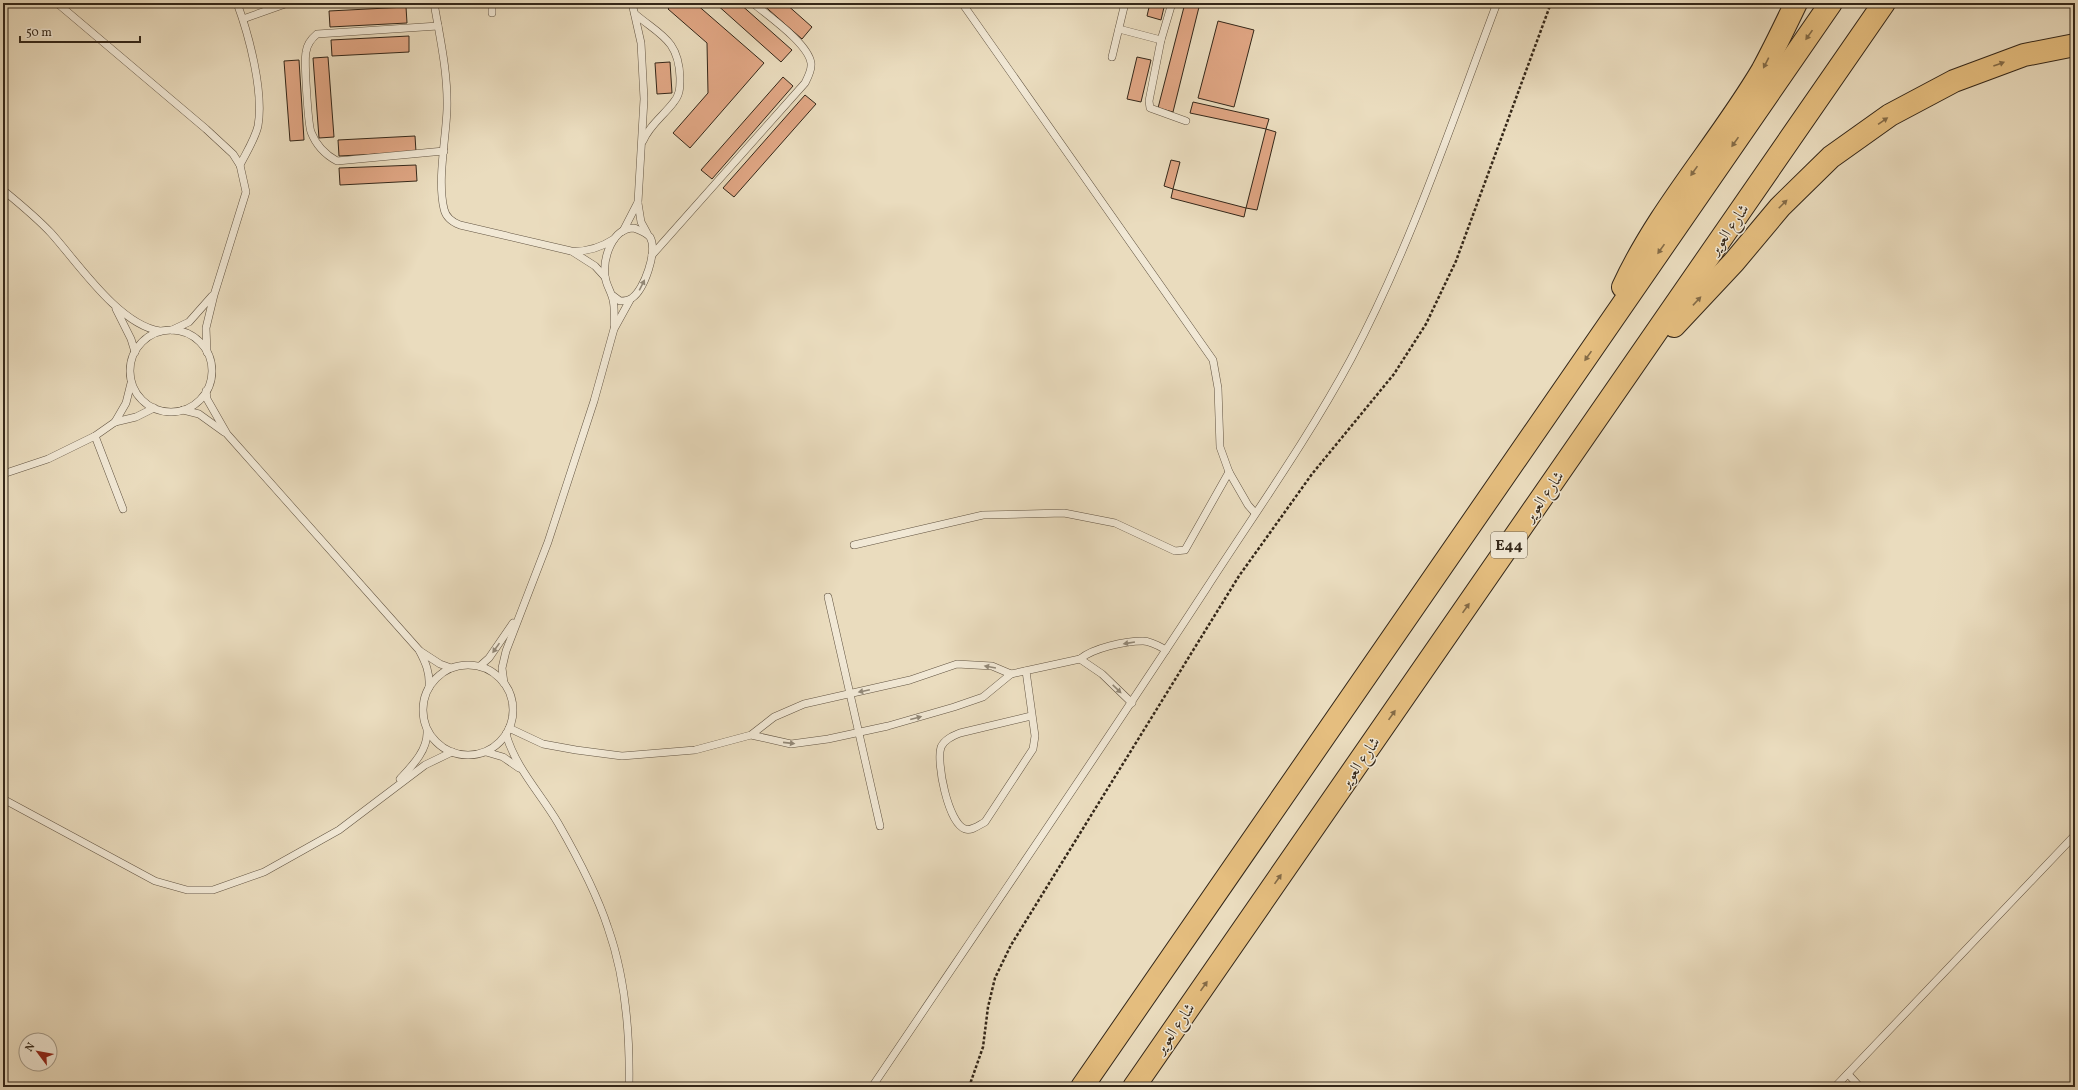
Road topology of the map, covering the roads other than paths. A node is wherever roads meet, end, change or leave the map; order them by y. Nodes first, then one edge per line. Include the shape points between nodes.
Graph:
1 (58, 3) edge
2 (237, 3) edge
3 (288, 3) edge
4 (434, 3) edge
5 (492, 3) edge
6 (632, 3) edge
7 (753, 3) edge
8 (962, 3) edge
9 (1125, 3) edge
10 (1172, 3) edge
11 (1497, 3) edge
12 (1796, 3) edge
13 (1831, 3) edge
14 (1884, 3) edge
15 (492, 14) dead end
16 (635, 14) junction
17 (243, 19) junction
18 (438, 26) junction
19 (1119, 29) junction
20 (1161, 40) junction
21 (2075, 45) edge
22 (1112, 57) dead end
23 (1186, 121) dead end
24 (642, 143) junction
25 (444, 151) junction
26 (240, 165) junction
27 (3, 190) edge
28 (638, 202) junction
29 (623, 230) junction
30 (649, 236) junction
31 (614, 239) junction
32 (571, 251) junction
33 (652, 255) junction
34 (605, 277) junction
35 (214, 295) junction
36 (612, 295) junction
37 (630, 300) junction
38 (114, 305) junction
39 (614, 329) junction
40 (172, 330) junction
41 (162, 331) junction
42 (1604, 333) junction
43 (135, 352) junction
44 (207, 352) junction
45 (1631, 369) junction
46 (131, 382) junction
47 (206, 391) junction
48 (154, 408) junction
49 (182, 410) junction
50 (115, 422) junction
51 (228, 434) junction
52 (95, 436) junction
53 (1229, 472) junction
54 (3, 474) edge
55 (123, 508) dead end
56 (1255, 513) junction
57 (854, 545) dead end
58 (828, 597) dead end
59 (524, 604) junction
60 (419, 650) junction
61 (1166, 650) junction
62 (1080, 659) junction
63 (480, 666) junction
64 (451, 668) junction
65 (1026, 671) junction
66 (1011, 674) junction
67 (504, 683) junction
68 (429, 687) junction
69 (849, 694) junction
70 (1132, 703) junction
71 (1031, 716) junction
72 (427, 730) junction
73 (508, 731) junction
74 (859, 732) junction
75 (750, 735) junction
76 (452, 752) junction
77 (484, 752) junction
78 (533, 784) junction
79 (390, 790) junction
80 (3, 798) edge
81 (880, 826) dead end
82 (2075, 835) edge
83 (1848, 1074) junction
84 (629, 1087) edge
85 (872, 1087) edge
86 (1082, 1087) edge
87 (1134, 1087) edge
88 (1835, 1087) edge
89 (1860, 1087) edge

1 - 26 lane via 206,129 233,154
2 - 17 lane
3 - 17 lane
4 - 18 lane
5 - 15 lane
6 - 16 lane
7 - 33 lane via 804,48 811,62 809,73 800,89
8 - 53 lane via 1213,360 1218,388 1220,447
9 - 19 lane
10 - 20 lane
11 - 56 lane via 1413,223 1384,291 1352,357 1316,421
12 -> 42 highway via 1762,71 1657,224 1636,259
13 -> 42 highway, E44
14 - 45 highway, شارع العوير / E44
16 - 24 lane via 641,43 644,99
16 - 24 lane via 670,43 677,53 680,69 680,93 647,132
17 - 26 lane via 257,81 258,126
18 - 25 lane via 446,79
18 - 25 lane via 317,34 310,41 305,54 310,130 315,141 329,157 337,161
19 - 20 lane
19 - 22 lane
20 - 23 lane via 1149,101 1150,108
45 -> 21 highway via 1734,262 1780,207 1831,157 1890,115 1954,81 2024,55
24 - 28 lane
25 - 32 lane via 442,194 444,210 452,222
26 - 35 lane via 246,192
27 - 38 lane via 50,232
28 - 29 lane
28 - 30 lane via 641,222
29 - 30 lane via 634,228
29 - 31 lane
30 - 33 lane
31 - 32 lane via 597,248 581,252
31 - 34 lane via 606,261
32 - 34 lane via 595,266
37 -> 33 lane via 643,284
34 - 36 lane
35 - 40 lane via 194,318
35 - 44 lane via 206,328
36 - 37 lane via 620,301
36 - 39 lane
37 - 39 lane
38 - 41 lane via 127,317 145,327
38 - 43 lane
39 - 59 lane via 548,542
40 - 41 lane
40 - 44 lane via 188,333
41 - 43 lane via 149,336
42 -> 86 highway, E44
43 - 46 lane via 130,369
44 - 47 lane via 211,364 211,378
87 -> 45 highway, شارع العوير / E44
46 - 48 lane via 137,394
46 - 50 lane via 126,403
47 - 49 lane via 197,402
47 - 51 lane via 207,399
48 - 49 lane via 172,412
48 - 50 lane via 136,418
49 - 51 lane via 199,414
50 - 52 lane
51 - 60 lane
52 - 54 lane via 48,459
52 - 55 lane
53 - 56 lane
53 - 57 lane via 1185,550 1175,550 1115,523 1064,513 983,515
56 - 61 lane
58 - 69 lane
59 -> 63 lane via 509,631
59 - 67 lane via 503,661
60 - 64 lane
60 - 68 lane via 429,672
61 -> 62 lane via 1144,641 1095,650
61 - 70 lane
62 - 65 lane
62 -> 70 lane via 1102,674
63 - 64 lane via 465,665
63 - 67 lane via 494,673
64 - 68 lane via 438,676
65 - 66 lane
65 - 71 lane
66 -> 69 lane via 992,666 957,664 910,680
74 -> 66 lane via 954,708 983,697
67 - 73 lane via 511,696 513,711
68 - 72 lane via 424,701 423,716
69 - 74 lane
69 - 75 lane via 804,704 774,717
70 - 85 lane
71 - 71 lane via 1035,736 1033,749 985,822 974,828 965,829 957,824 951,814 938,758 942,745 950,737 960,733
72 - 76 lane via 436,742
72 - 79 lane via 427,738 420,753
73 - 75 lane via 543,744 622,756 695,750
73 - 77 lane via 491,749
73 - 78 lane via 514,757
75 -> 74 lane via 791,744
74 - 81 lane
76 - 77 lane via 462,755 477,755
76 - 79 lane via 425,765
77 - 78 lane via 492,752 509,760 522,770
78 - 84 lane via 577,857 608,928 616,957 630,1052
79 - 80 lane via 339,830 278,864 240,882 213,890 186,890 155,881
82 - 83 lane
83 - 88 lane
83 - 89 lane

